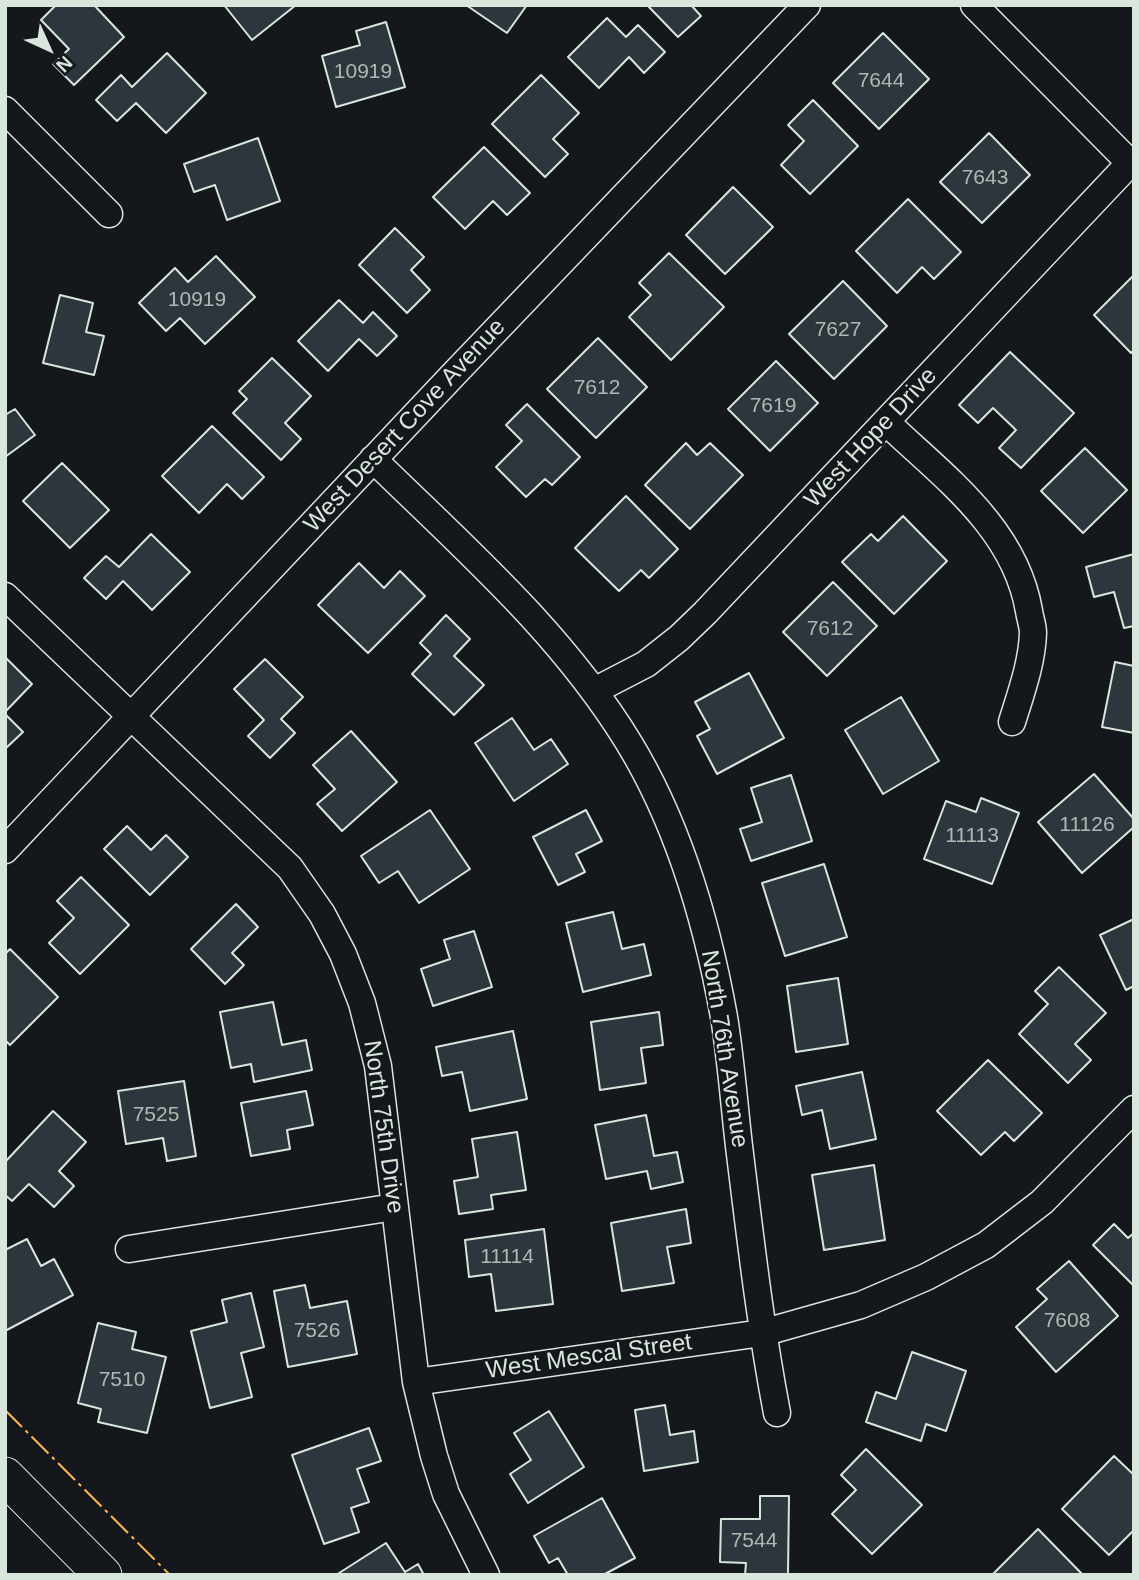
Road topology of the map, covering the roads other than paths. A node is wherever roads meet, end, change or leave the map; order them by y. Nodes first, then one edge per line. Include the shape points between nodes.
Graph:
1 (807, 5) edge
2 (974, 5) edge
3 (5, 110) edge
4 (1132, 165) edge
5 (109, 214) dead end
6 (886, 422) junction
7 (373, 459) junction
8 (5, 596) edge
9 (594, 691) junction
10 (132, 715) junction
11 (1012, 722) dead end
12 (5, 850) edge
13 (1134, 1109) edge
14 (394, 1207) junction
15 (129, 1250) dead end
16 (762, 1333) junction
17 (416, 1382) junction
18 (777, 1413) dead end
19 (5, 1476) edge
20 (103, 1575) edge
21 (486, 1575) edge

1 - 7 street, West Desert Cove Avenue
2 - 4 street
3 - 5 street
4 - 6 street, West Hope Drive
6 - 9 street, West Hope Drive via 679,638 646,664
6 - 11 street via 980,512 999,535 1025,586 1033,632
7 - 9 street, North 76th Avenue via 535,618
7 - 10 street, West Desert Cove Avenue
8 - 10 street, North 75th Drive
9 - 16 street, North 76th Avenue via 664,809 691,880 724,1017
10 - 12 street, West Desert Cove Avenue
10 - 14 street, North 75th Drive via 290,868 322,914 362,1003 378,1066
13 - 16 street, West Mescal Street via 1042,1202 986,1245 861,1305
14 - 15 street
14 - 17 street, North 75th Drive
16 - 17 street, West Mescal Street
16 - 18 street
17 - 21 street, North 75th Drive via 446,1494
19 - 20 main road

